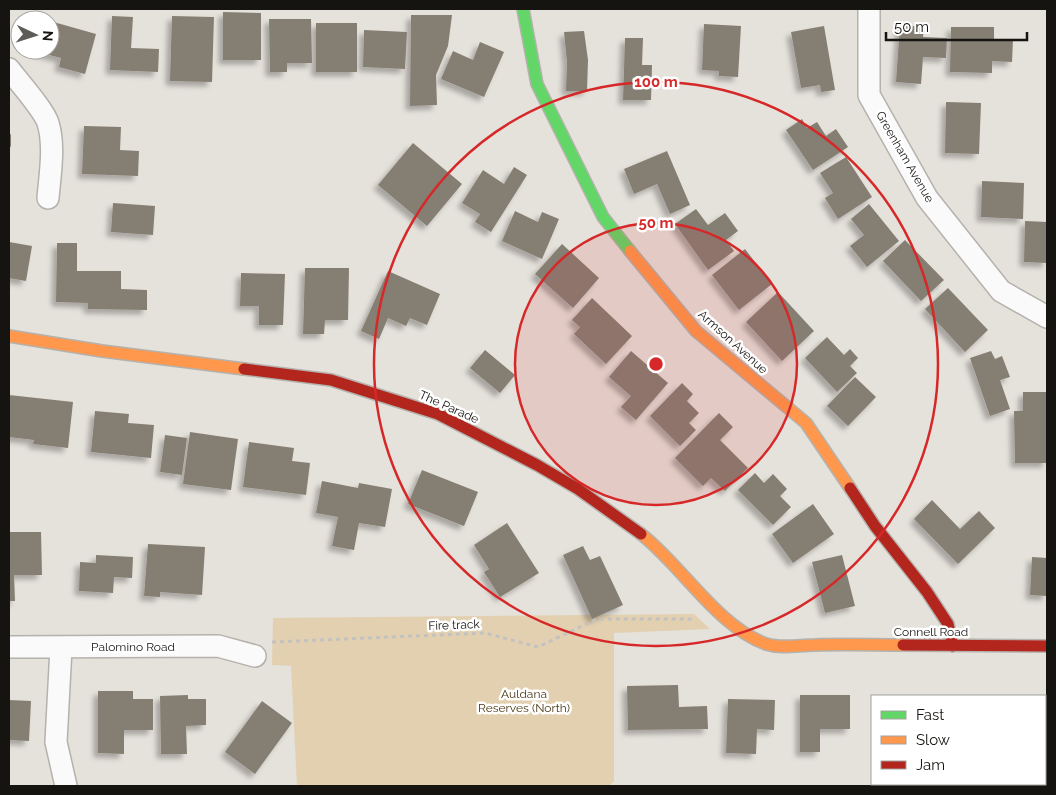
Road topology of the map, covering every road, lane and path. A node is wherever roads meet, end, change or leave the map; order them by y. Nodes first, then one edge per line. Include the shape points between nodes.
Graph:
1 (522, 9) edge
2 (869, 9) edge
3 (9, 69) edge
4 (48, 198) dead end
5 (1047, 317) edge
6 (9, 336) edge
7 (713, 605) junction
8 (272, 642) dead end
9 (815, 645) joint
10 (953, 646) junction
11 (1047, 646) edge
12 (9, 647) edge
13 (61, 648) junction
14 (255, 656) dead end
15 (66, 786) edge

1 - 10 street, Armson Avenue via 537,84 603,217 696,331 806,423 875,526 927,592 948,624
2 - 5 street, Greenham Avenue via 869,95 927,198 1001,291
3 - 4 street via 48,122 52,155
6 - 7 street, The Parade via 331,380 438,414 537,465 613,513 648,540
7 - 8 path, Fire track via 699,619 596,620 538,647 485,632
7 - 9 street, The Parade via 748,635 767,644 783,647
9 - 10 street, Connell Road
10 - 11 street, Connell Road
12 - 13 street, Palomino Road
13 - 14 street, Palomino Road via 218,646
13 - 15 street via 56,742

